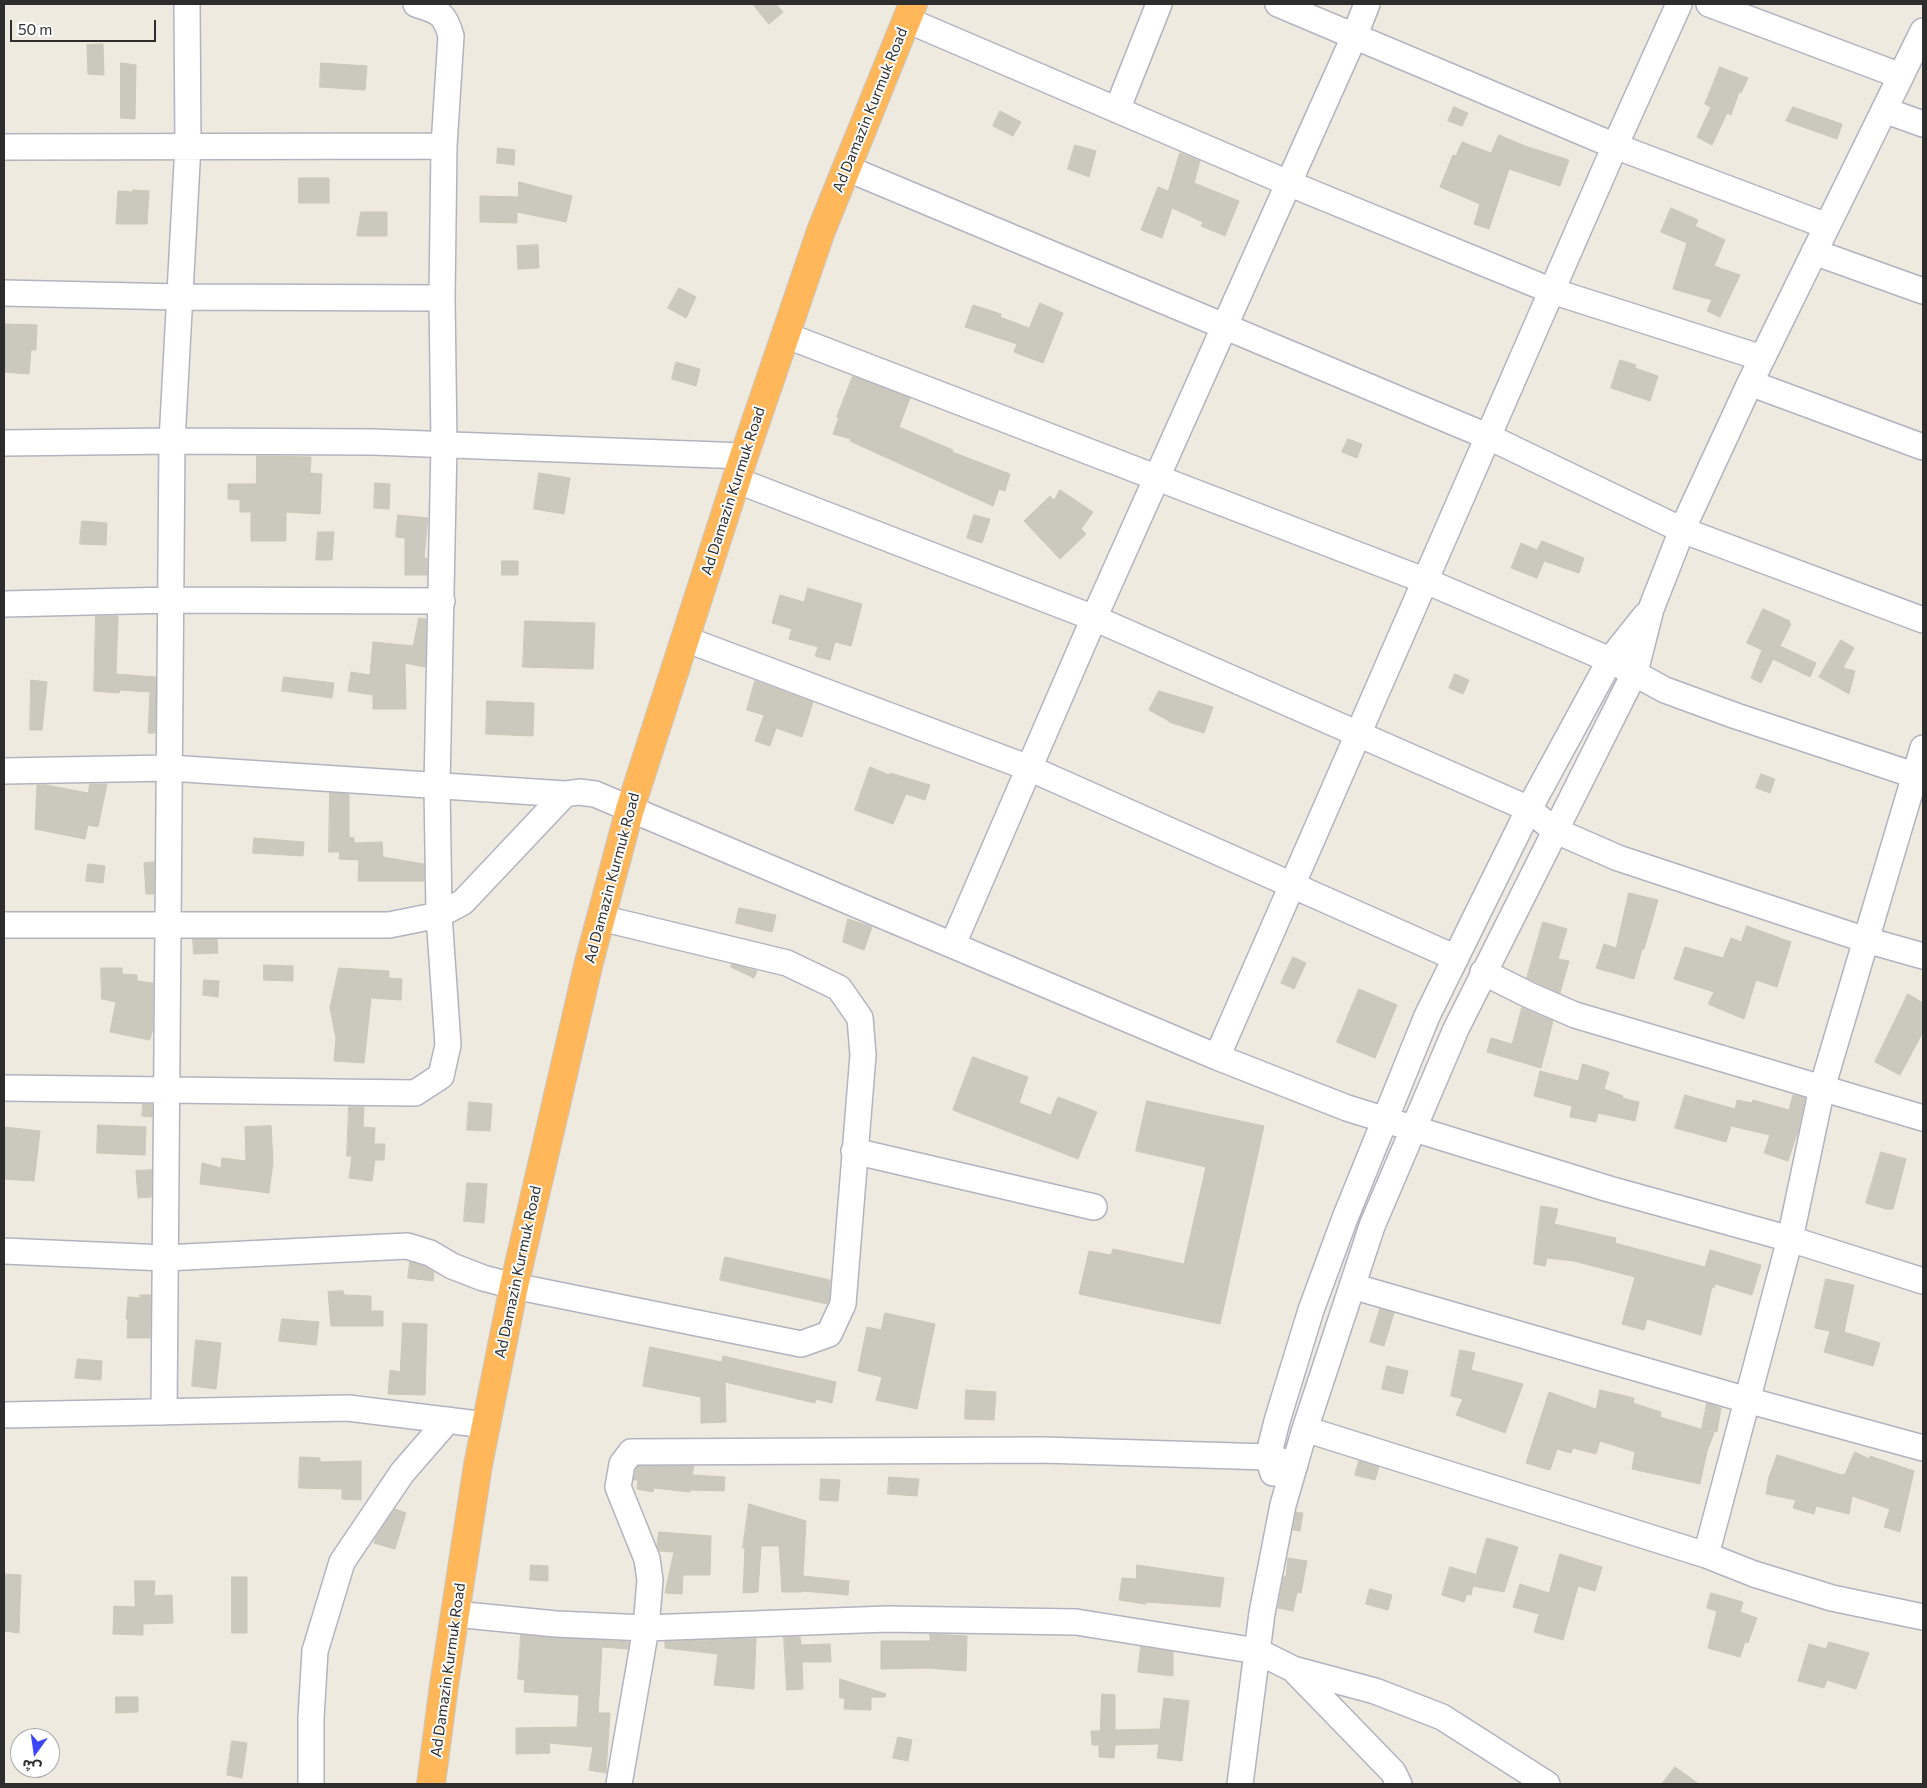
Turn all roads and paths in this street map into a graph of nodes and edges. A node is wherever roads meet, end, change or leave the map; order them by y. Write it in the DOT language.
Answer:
graph roads {
  1 [pos="187,4"];
  2 [pos="416,4"];
  3 [pos="1159,4"];
  4 [pos="1278,4"];
  5 [pos="1367,4"];
  6 [pos="1679,4"];
  7 [pos="1709,4"];
  8 [pos="910,12"];
  9 [pos="1923,31"];
  10 [pos="1354,37"];
  11 [pos="1901,76"];
  12 [pos="1117,110"];
  13 [pos="1884,110"];
  14 [pos="1923,124"];
  15 [pos="188,145"];
  16 [pos="444,146"];
  17 [pos="1615,146"];
  18 [pos="4,147"];
  19 [pos="846,168"];
  20 [pos="1288,182"];
  21 [pos="1827,226"];
  22 [pos="1814,252"];
  23 [pos="1552,291"];
  24 [pos="1923,291"];
  25 [pos="4,293"];
  26 [pos="180,297"];
  27 [pos="442,298"];
  28 [pos="1224,327"];
  29 [pos="785,335"];
  30 [pos="1762,358"];
  31 [pos="1750,383"];
  32 [pos="1489,437"];
  33 [pos="172,441"];
  34 [pos="4,443"];
  35 [pos="444,445"];
  36 [pos="1923,447"];
  37 [pos="740,468"];
  38 [pos="1156,477"];
  39 [pos="1682,530"];
  40 [pos="1426,581"];
  41 [pos="171,600"];
  42 [pos="442,601"];
  43 [pos="4,604"];
  44 [pos="1651,609"];
  45 [pos="1094,618"];
  46 [pos="1923,620"];
  47 [pos="685,639"];
  48 [pos="1610,660"];
  49 [pos="1635,672"];
  50 [pos="1359,734"];
  51 [pos="1923,748"];
  52 [pos="170,768"];
  53 [pos="1029,768"];
  54 [pos="4,771"];
  55 [pos="1919,777"];
  56 [pos="437,786"];
  57 [pos="565,794"];
  58 [pos="630,809"];
  59 [pos="1530,809"];
  60 [pos="1554,830"];
  61 [pos="1293,884"];
  62 [pos="439,915"];
  63 [pos="601,918"];
  64 [pos="4,925"];
  65 [pos="168,926"];
  66 [pos="1866,940"];
  67 [pos="953,944"];
  68 [pos="1923,956"];
  69 [pos="1456,958"];
  70 [pos="1483,972"];
  71 [pos="1217,1057"];
  72 [pos="4,1088"];
  73 [pos="1822,1088"];
  74 [pos="167,1089"];
  75 [pos="1923,1118"];
  76 [pos="1385,1119"];
  77 [pos="1412,1129"];
  78 [pos="854,1152"];
  79 [pos="1094,1207"];
  80 [pos="1790,1239"];
  81 [pos="4,1251"];
  82 [pos="165,1258"];
  83 [pos="1923,1281"];
  84 [pos="514,1286"];
  85 [pos="1352,1286"];
  86 [pos="1747,1400"];
  87 [pos="164,1412"];
  88 [pos="4,1415"];
  89 [pos="448,1420"];
  90 [pos="486,1425"];
  91 [pos="1305,1429"];
  92 [pos="1923,1448"];
  93 [pos="1268,1457"];
  94 [pos="1295,1465"];
  95 [pos="1283,1505"];
  96 [pos="1706,1556"];
  97 [pos="455,1614"];
  98 [pos="1923,1617"];
  99 [pos="646,1628"];
  100 [pos="1257,1651"];
  101 [pos="1293,1669"];
  102 [pos="311,1784"];
  103 [pos="431,1784"];
  104 [pos="619,1784"];
  105 [pos="1240,1784"];
  106 [pos="1399,1784"];
  107 [pos="1547,1784"];
  1 -- 15 [label="street"];
  2 -- 16 [label="street"];
  3 -- 12 [label="street"];
  4 -- 10 [label="street"];
  5 -- 10 [label="street"];
  6 -- 17 [label="street"];
  7 -- 11 [label="street"];
  8 -- 12 [label="street"];
  8 -- 19 [label="highway, Ad Damazin Kurmuk Road"];
  9 -- 11 [label="street"];
  10 -- 17 [label="street"];
  10 -- 20 [label="street"];
  11 -- 13 [label="street"];
  12 -- 20 [label="street"];
  13 -- 14 [label="street"];
  13 -- 21 [label="street"];
  15 -- 16 [label="street"];
  15 -- 18 [label="street"];
  15 -- 26 [label="street"];
  16 -- 27 [label="street"];
  17 -- 21 [label="street"];
  17 -- 23 [label="street"];
  19 -- 28 [label="street"];
  19 -- 29 [label="highway, Ad Damazin Kurmuk Road"];
  20 -- 23 [label="street"];
  20 -- 28 [label="street"];
  21 -- 22 [label="street"];
  22 -- 24 [label="street"];
  22 -- 30 [label="street"];
  23 -- 30 [label="street"];
  23 -- 32 [label="street"];
  25 -- 26 [label="street"];
  26 -- 27 [label="street"];
  26 -- 33 [label="street"];
  27 -- 35 [label="street"];
  28 -- 32 [label="street"];
  28 -- 38 [label="street"];
  29 -- 37 [label="highway, Ad Damazin Kurmuk Road"];
  29 -- 38 [label="street"];
  30 -- 31 [label="street"];
  31 -- 36 [label="street"];
  31 -- 39 [label="street"];
  32 -- 39 [label="street"];
  32 -- 40 [label="street"];
  33 -- 34 [label="street"];
  33 -- 35 [label="street"];
  33 -- 41 [label="street"];
  35 -- 37 [label="street"];
  35 -- 42 [label="street"];
  37 -- 45 [label="street"];
  37 -- 47 [label="highway, Ad Damazin Kurmuk Road"];
  38 -- 40 [label="street"];
  38 -- 45 [label="street"];
  39 -- 44 [label="street"];
  39 -- 46 [label="street"];
  40 -- 48 [label="street"];
  40 -- 50 [label="street"];
  41 -- 42 [label="street"];
  41 -- 43 [label="street"];
  41 -- 52 [label="street"];
  42 -- 56 [label="street"];
  44 -- 48 [label="street"];
  44 -- 49 [label="street"];
  45 -- 50 [label="street"];
  45 -- 53 [label="street"];
  47 -- 53 [label="street"];
  47 -- 58 [label="highway, Ad Damazin Kurmuk Road"];
  48 -- 49 [label="street"];
  48 -- 59 [label="street"];
  49 -- 55 [label="street"];
  49 -- 60 [label="street"];
  50 -- 59 [label="street"];
  50 -- 61 [label="street"];
  51 -- 55 [label="street"];
  52 -- 54 [label="street"];
  52 -- 56 [label="street"];
  52 -- 65 [label="street"];
  53 -- 61 [label="street"];
  53 -- 67 [label="street"];
  55 -- 66 [label="street"];
  56 -- 57 [label="street"];
  56 -- 62 [label="street"];
  57 -- 58 [label="street"];
  57 -- 62 [label="street"];
  58 -- 63 [label="highway, Ad Damazin Kurmuk Road"];
  58 -- 67 [label="street"];
  59 -- 60 [label="street"];
  59 -- 69 [label="street"];
  60 -- 66 [label="street"];
  60 -- 70 [label="street"];
  61 -- 69 [label="street"];
  61 -- 71 [label="street"];
  62 -- 65 [label="street"];
  62 -- 74 [label="street"];
  63 -- 78 [label="street"];
  63 -- 84 [label="highway, Ad Damazin Kurmuk Road"];
  64 -- 65 [label="street"];
  65 -- 74 [label="street"];
  66 -- 68 [label="street"];
  66 -- 73 [label="street"];
  67 -- 71 [label="street"];
  69 -- 76 [label="street"];
  70 -- 73 [label="street"];
  70 -- 77 [label="street"];
  71 -- 76 [label="street"];
  72 -- 74 [label="street"];
  73 -- 75 [label="street"];
  73 -- 80 [label="street"];
  74 -- 82 [label="street"];
  76 -- 77 [label="street"];
  76 -- 93 [label="street"];
  77 -- 80 [label="street"];
  77 -- 85 [label="street"];
  78 -- 79 [label="street"];
  78 -- 84 [label="street"];
  80 -- 83 [label="street"];
  80 -- 86 [label="street"];
  81 -- 82 [label="street"];
  82 -- 84 [label="street"];
  82 -- 87 [label="street"];
  84 -- 90 [label="highway, Ad Damazin Kurmuk Road"];
  85 -- 86 [label="street"];
  85 -- 91 [label="street"];
  86 -- 92 [label="street"];
  86 -- 96 [label="street"];
  87 -- 88 [label="street"];
  87 -- 89 [label="street"];
  89 -- 90 [label="street"];
  89 -- 102 [label="street"];
  90 -- 97 [label="highway, Ad Damazin Kurmuk Road"];
  91 -- 94 [label="street"];
  91 -- 96 [label="street"];
  93 -- 94 [label="street"];
  93 -- 95 [label="street"];
  93 -- 99 [label="street"];
  94 -- 95 [label="street"];
  95 -- 100 [label="street"];
  96 -- 98 [label="street"];
  97 -- 99 [label="street"];
  97 -- 103 [label="highway, Ad Damazin Kurmuk Road"];
  99 -- 100 [label="street"];
  99 -- 104 [label="street"];
  100 -- 101 [label="street"];
  100 -- 105 [label="street"];
  101 -- 106 [label="street"];
  101 -- 107 [label="street"];
}
